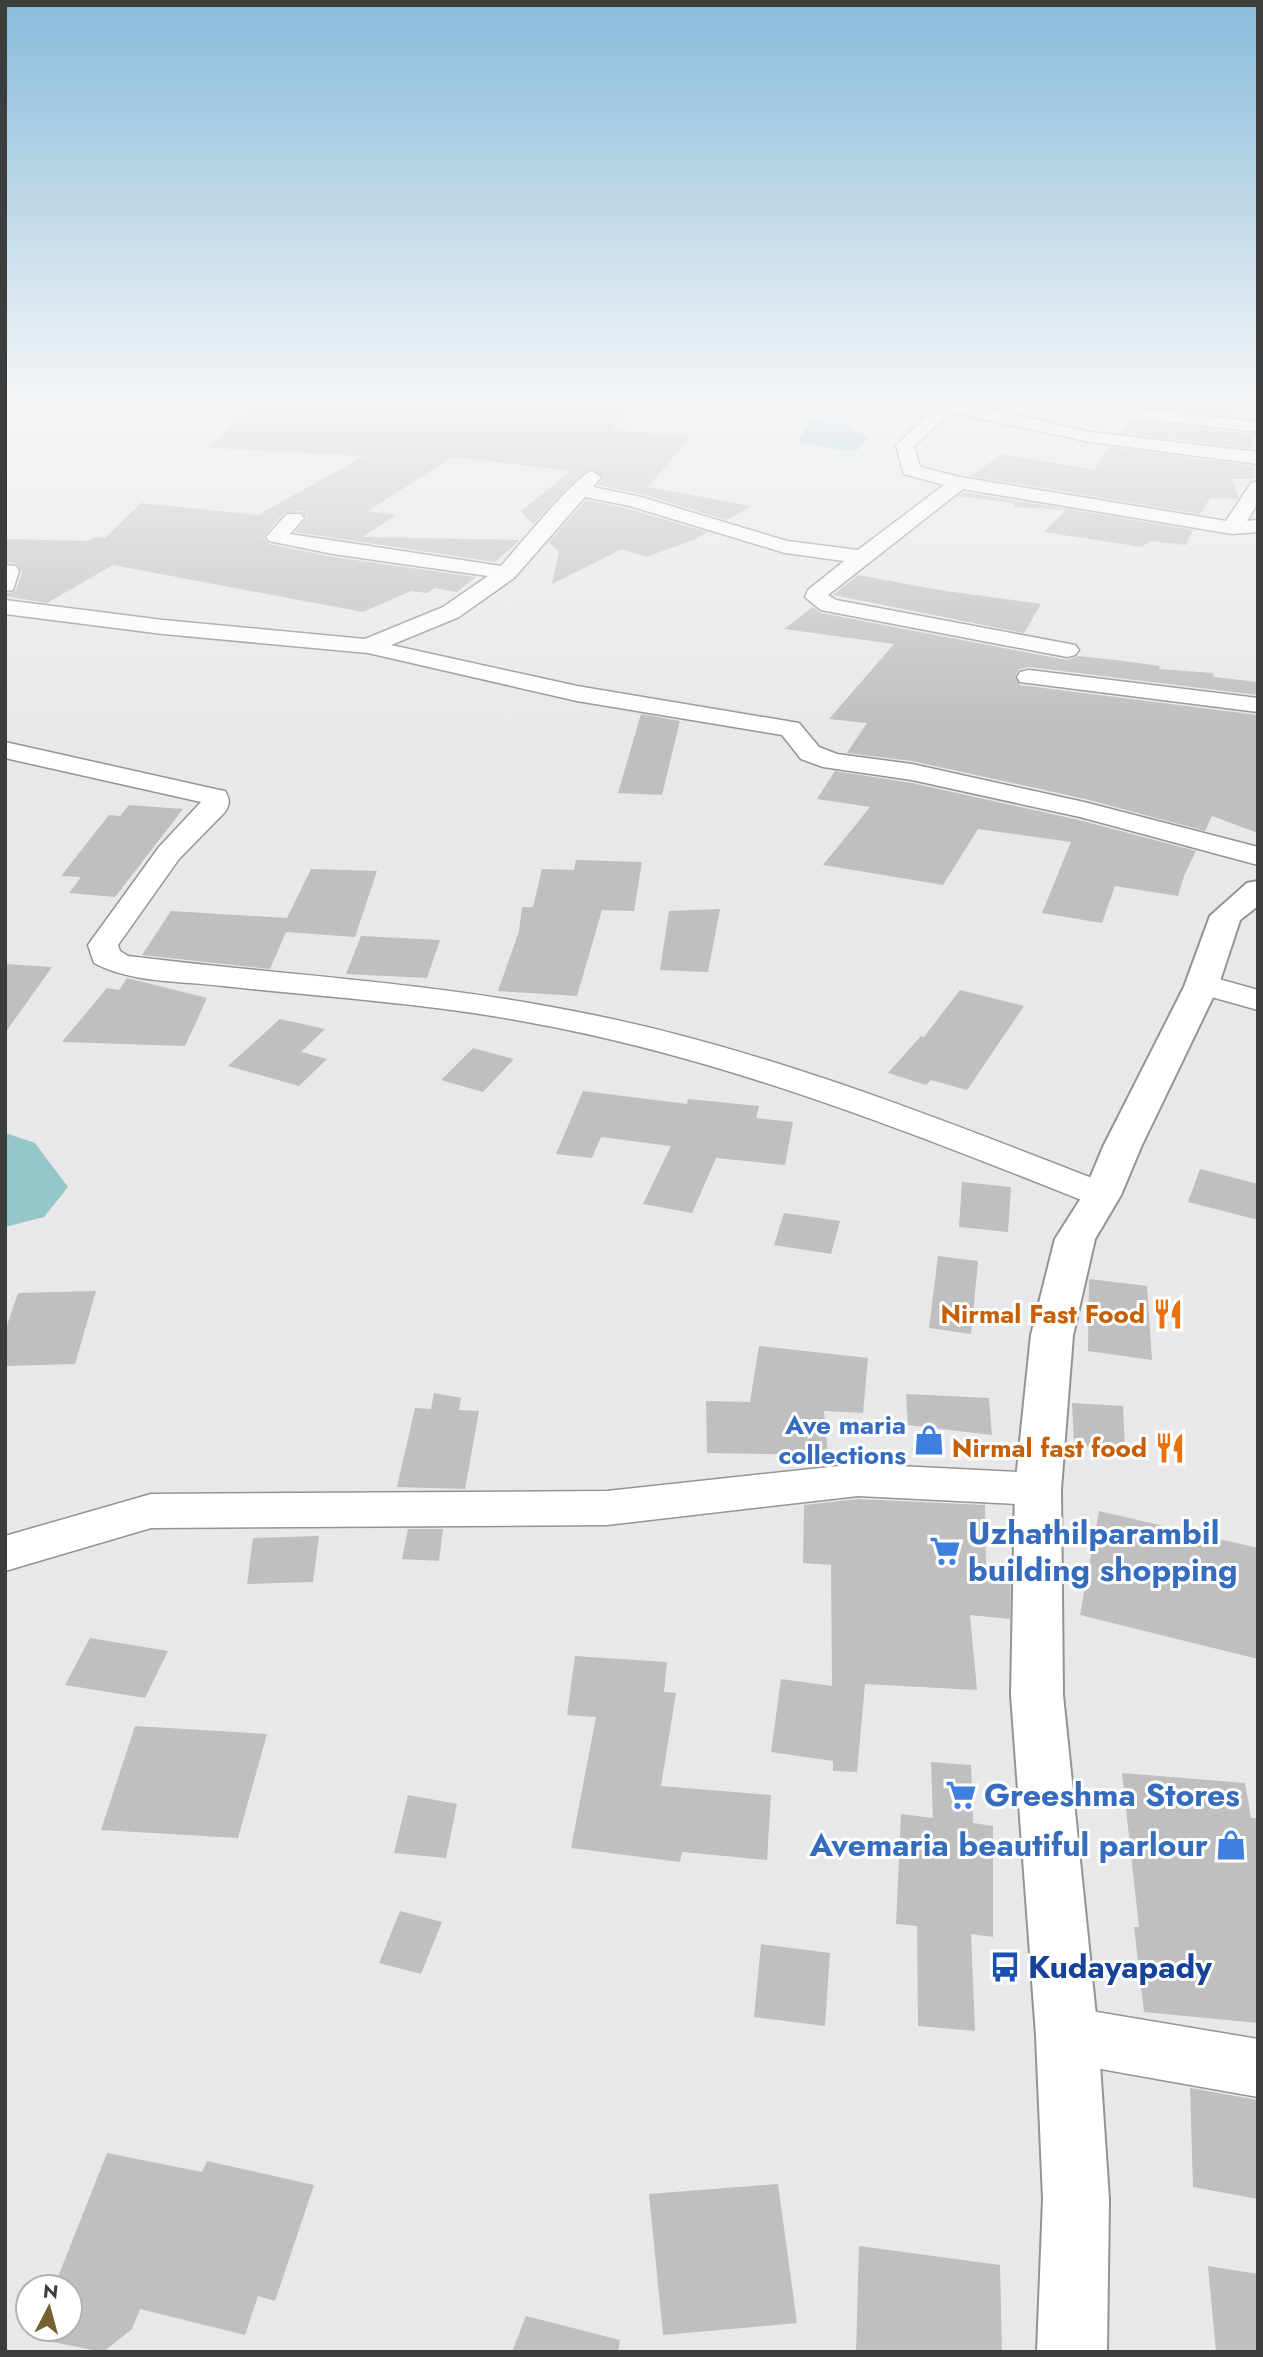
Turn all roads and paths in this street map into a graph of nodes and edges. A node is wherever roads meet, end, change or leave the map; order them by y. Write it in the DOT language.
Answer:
graph roads {
  1 [pos="565,506"];
  2 [pos="647,506"];
  3 [pos="929,506"];
  4 [pos="1098,506"];
  5 [pos="1246,506"];
  6 [pos="294,518"];
  7 [pos="1258,526"];
  8 [pos="1232,528"];
  9 [pos="863,557"];
  10 [pos="5,571"];
  11 [pos="506,573"];
  12 [pos="5,584"];
  13 [pos="5,607"];
  14 [pos="368,646"];
  15 [pos="1067,650"];
  16 [pos="1028,677"];
  17 [pos="1258,705"];
  18 [pos="5,750"];
  19 [pos="1258,856"];
  20 [pos="1258,890"];
  21 [pos="1201,984"];
  22 [pos="1258,1000"];
  23 [pos="1102,1195"];
  24 [pos="1038,1489"];
  25 [pos="5,1554"];
  26 [pos="1067,2035"];
  27 [pos="1258,2068"];
  28 [pos="1072,2352"];
  1 -- 11 [label="street"];
  2 -- 9 [label="street"];
  3 -- 9 [label="street"];
  4 -- 8 [label="street"];
  5 -- 8 [label="street"];
  6 -- 11 [label="street"];
  7 -- 8 [label="street"];
  9 -- 15 [label="street"];
  10 -- 12 [label="street"];
  11 -- 14 [label="street"];
  13 -- 14 [label="street"];
  14 -- 19 [label="street"];
  16 -- 17 [label="street"];
  18 -- 23 [label="street"];
  20 -- 21 [label="main road"];
  21 -- 22 [label="street"];
  21 -- 23 [label="main road"];
  23 -- 24 [label="main road"];
  24 -- 25 [label="street"];
  24 -- 26 [label="main road"];
  26 -- 27 [label="street"];
  26 -- 28 [label="main road"];
}
